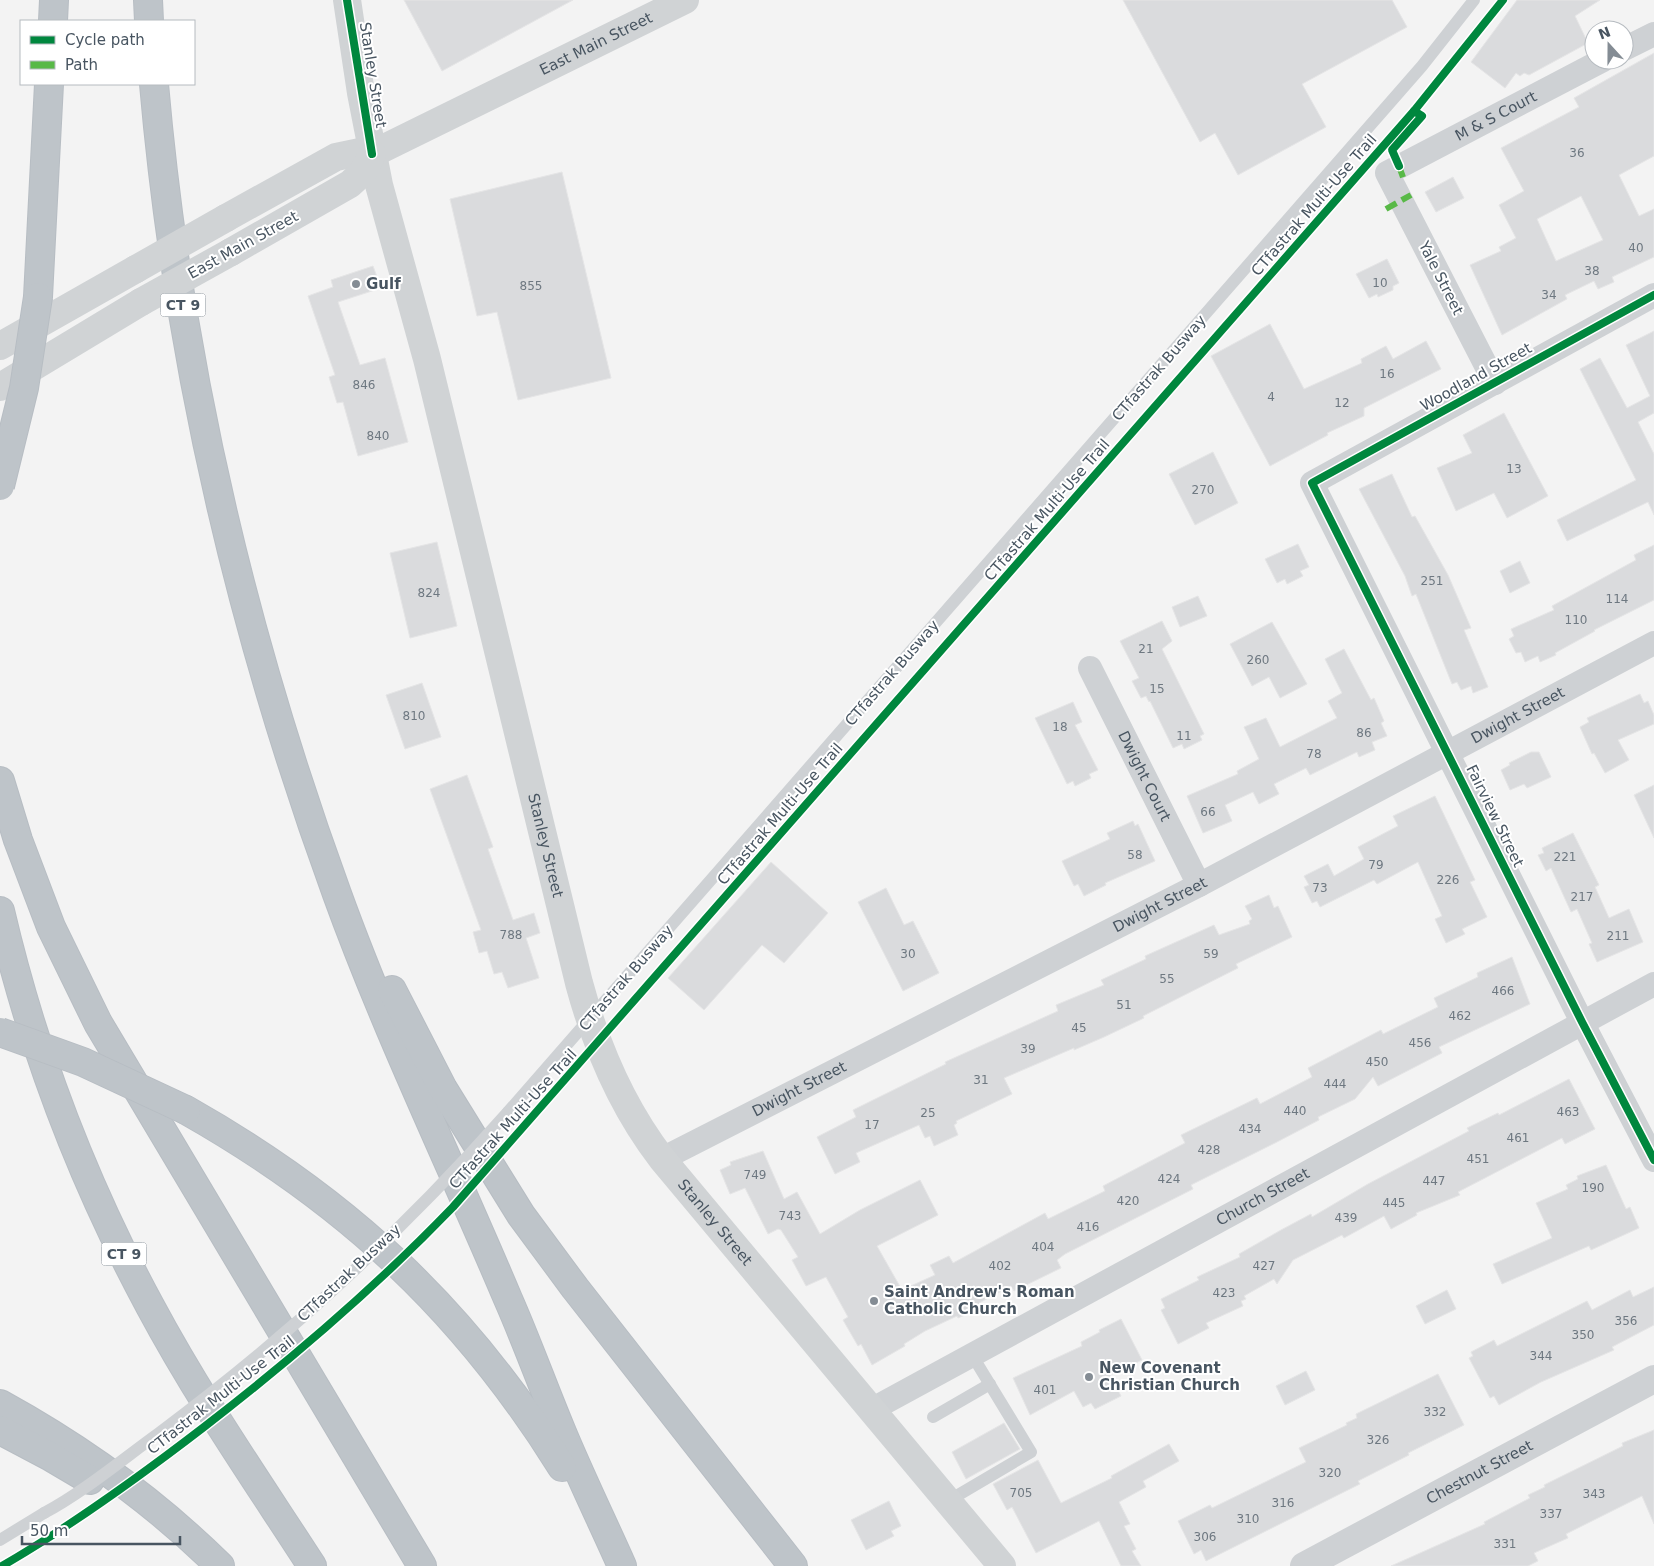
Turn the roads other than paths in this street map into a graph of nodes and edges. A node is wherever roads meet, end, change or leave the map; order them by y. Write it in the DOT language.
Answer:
graph roads {
  1 [pos="54,0"];
  2 [pos="148,0"];
  3 [pos="347,0"];
  4 [pos="685,0"];
  5 [pos="1474,0"];
  6 [pos="52,20"];
  7 [pos="149,20"];
  8 [pos="1654,34"];
  9 [pos="1634,44"];
  10 [pos="1584,70"];
  11 [pos="49,85"];
  12 [pos="154,85"];
  13 [pos="372,154"];
  14 [pos="1387,173"];
  15 [pos="1654,295"];
  16 [pos="0,346"];
  17 [pos="1495,383"];
  18 [pos="0,387"];
  19 [pos="1312,484"];
  20 [pos="0,486"];
  21 [pos="1654,642"];
  22 [pos="1090,668"];
  23 [pos="1448,752"];
  24 [pos="0,781"];
  25 [pos="304,798"];
  26 [pos="1198,885"];
  27 [pos="0,911"];
  28 [pos="1654,984"];
  29 [pos="589,1019"];
  30 [pos="1582,1022"];
  31 [pos="0,1032"];
  32 [pos="662,1159"];
  33 [pos="1654,1160"];
  34 [pos="972,1355"];
  35 [pos="1654,1379"];
  36 [pos="990,1384"];
  37 [pos="0,1404"];
  38 [pos="871,1410"];
  39 [pos="932,1417"];
  40 [pos="0,1430"];
  41 [pos="948,1502"];
  42 [pos="0,1540"];
  43 [pos="618,1556"];
  44 [pos="207,1566"];
  45 [pos="220,1566"];
  46 [pos="312,1566"];
  47 [pos="422,1566"];
  48 [pos="793,1566"];
  49 [pos="1002,1566"];
  50 [pos="1304,1566"];
  1 -- 6 [label="highway"];
  2 -- 7 [label="highway"];
  3 -- 13 [label="main road, Stanley Street"];
  4 -- 13 [label="main road, East Main Street"];
  5 -- 29 [label="lane, CTfastrak Busway"];
  8 -- 9 [label="street"];
  10 -- 14 [label="street, M & S Court"];
  11 -- 20 [label="highway, bridge"];
  12 -- 25 [label="highway, CT 9"];
  13 -- 16 [label="main road, East Main Street, bridge"];
  13 -- 18 [label="main road, East Main Street, bridge"];
  13 -- 29 [label="main road, Stanley Street"];
  14 -- 17 [label="street, Yale Street"];
  15 -- 17 [label="street, Woodland Street"];
  17 -- 19 [label="street, Woodland Street"];
  19 -- 23 [label="street, Fairview Street"];
  21 -- 23 [label="street, Dwight Street"];
  22 -- 26 [label="street, Dwight Court"];
  23 -- 26 [label="street, Dwight Street"];
  23 -- 30 [label="street, Fairview Street"];
  24 -- 47 [label="highway"];
  25 -- 43 [label="highway, CT 9"];
  25 -- 48 [label="highway"];
  26 -- 32 [label="street, Dwight Street"];
  27 -- 46 [label="highway, CT 9"];
  28 -- 30 [label="street, Church Street"];
  29 -- 32 [label="main road, Stanley Street"];
  29 -- 42 [label="lane, CTfastrak Busway, bridge"];
  30 -- 33 [label="street, Fairview Street"];
  30 -- 34 [label="street, Church Street"];
  31 -- 43 [label="highway, bridge"];
  32 -- 38 [label="main road, Stanley Street"];
  34 -- 36 [label="lane"];
  34 -- 38 [label="street, Church Street"];
  35 -- 50 [label="street, Chestnut Street"];
  36 -- 39 [label="lane"];
  36 -- 41 [label="lane"];
  37 -- 45 [label="highway"];
  38 -- 41 [label="main road, Stanley Street"];
  40 -- 44 [label="highway"];
  41 -- 49 [label="main road, Stanley Street"];
}
